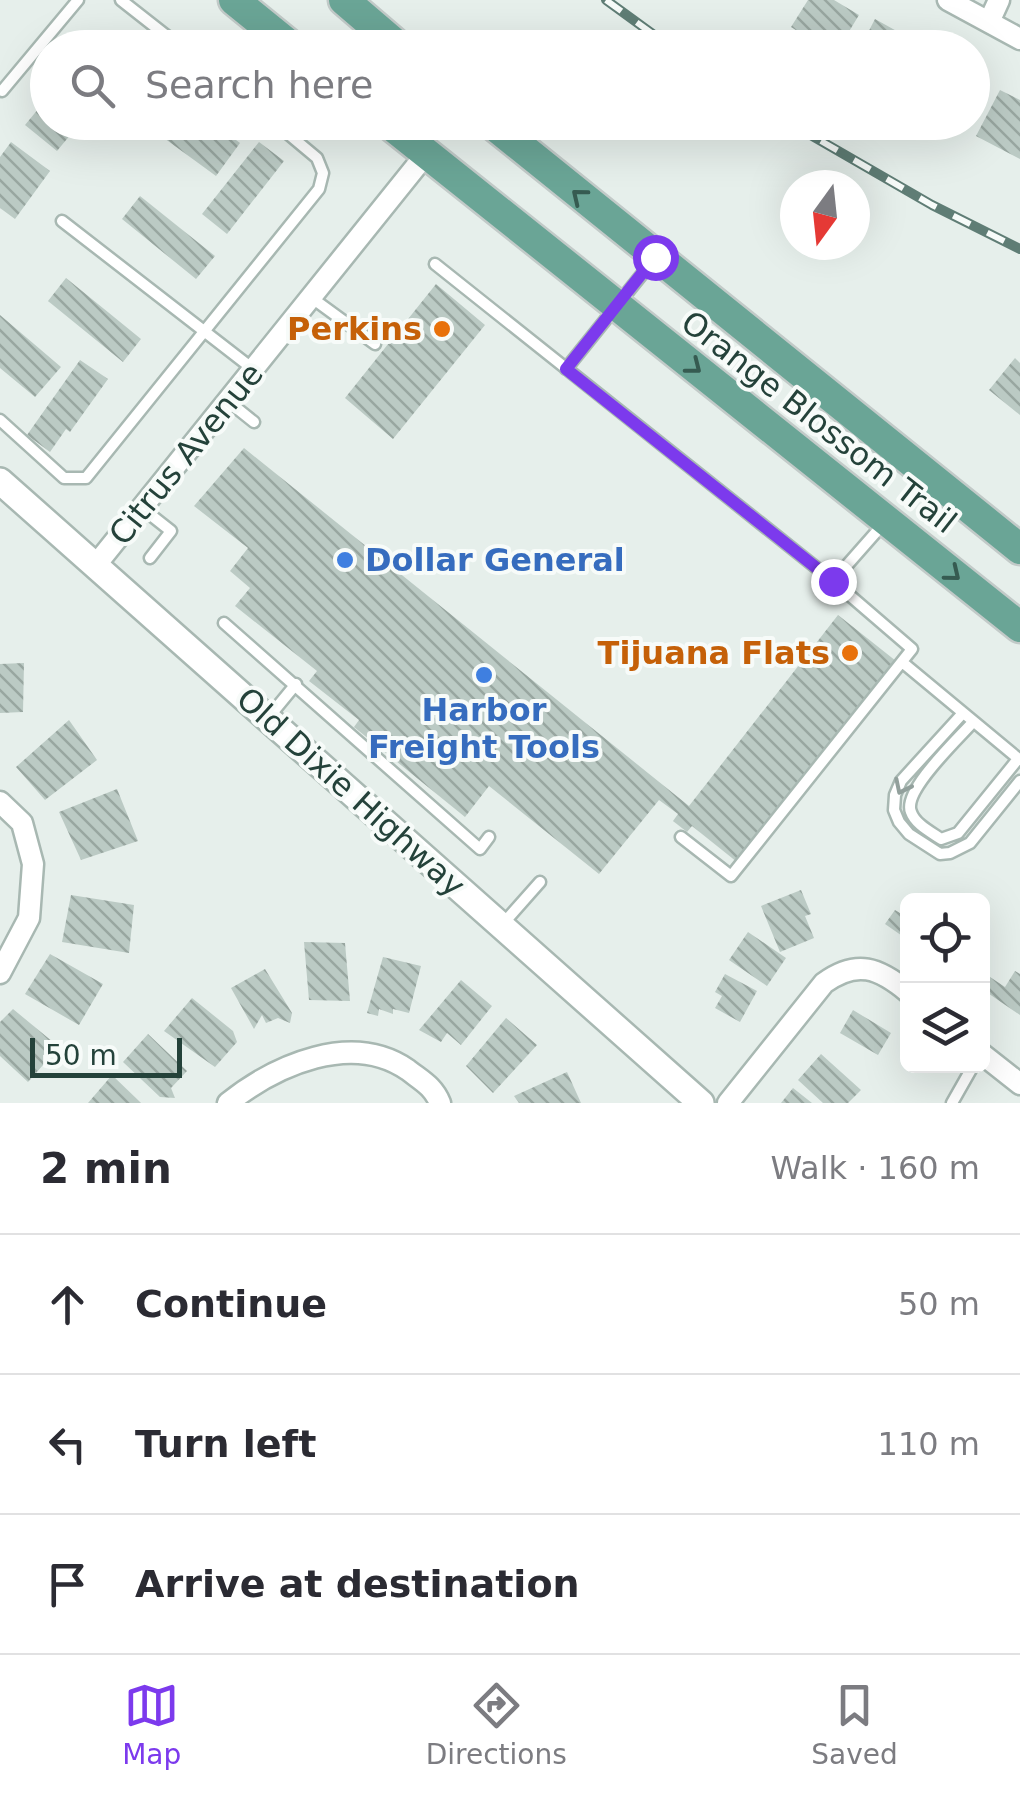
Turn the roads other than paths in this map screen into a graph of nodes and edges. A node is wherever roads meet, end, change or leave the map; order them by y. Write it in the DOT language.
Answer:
graph roads {
  1 [pos="78,0"];
  2 [pos="121,0"];
  3 [pos="234,0"];
  4 [pos="344,0"];
  5 [pos="948,0"];
  6 [pos="999,0"];
  7 [pos="989,22"];
  8 [pos="53,30"];
  9 [pos="159,30"];
  10 [pos="272,30"];
  11 [pos="379,30"];
  12 [pos="1020,39"];
  13 [pos="30,57"];
  14 [pos="2,90"];
  15 [pos="296,140"];
  16 [pos="409,140"];
  17 [pos="512,140"];
  18 [pos="426,154"];
  19 [pos="62,221"];
  20 [pos="655,257"];
  21 [pos="435,264"];
  22 [pos="312,298"];
  23 [pos="617,307"];
  24 [pos="204,328"];
  25 [pos="374,344"];
  26 [pos="566,369"];
  27 [pos="254,370"];
  28 [pos="228,402"];
  29 [pos="0,420"];
  30 [pos="254,422"];
  31 [pos="0,482"];
  32 [pos="142,508"];
  33 [pos="887,521"];
  34 [pos="1020,550"];
  35 [pos="150,558"];
  36 [pos="95,566"];
  37 [pos="833,581"];
  38 [pos="224,623"];
  39 [pos="1020,627"];
  40 [pos="902,662"];
  41 [pos="296,684"];
  42 [pos="963,713"];
  43 [pos="268,718"];
  44 [pos="974,722"];
  45 [pos="1019,759"];
  46 [pos="1020,781"];
  47 [pos="0,802"];
  48 [pos="680,836"];
  49 [pos="489,837"];
  50 [pos="540,882"];
  51 [pos="501,926"];
  52 [pos="0,973"];
  53 [pos="900,985"];
  54 [pos="990,1060"];
  55 [pos="969,1073"];
  56 [pos="1020,1084"];
  57 [pos="228,1103"];
  58 [pos="440,1103"];
  59 [pos="700,1103"];
  60 [pos="728,1103"];
  61 [pos="952,1103"];
  1 -- 8 [label="lane"];
  2 -- 9 [label="lane"];
  3 -- 10 [label="main road"];
  4 -- 11 [label="main road"];
  5 -- 7 [label="street"];
  6 -- 7 [label="street"];
  7 -- 12 [label="street"];
  13 -- 14 [label="lane"];
  15 -- 24 [label="lane"];
  16 -- 18 [label="main road, Orange Blossom Trail"];
  20 -- 17 [label="main road, Orange Blossom Trail, one-way"];
  18 -- 22 [label="street, Citrus Avenue"];
  18 -- 23 [label="main road, Orange Blossom Trail"];
  19 -- 24 [label="lane"];
  20 -- 23 [label="lane"];
  20 -- 34 [label="main road, Orange Blossom Trail"];
  21 -- 26 [label="lane"];
  22 -- 25 [label="lane"];
  22 -- 27 [label="street, Citrus Avenue"];
  23 -- 26 [label="lane"];
  23 -- 33 [label="main road, Orange Blossom Trail, one-way"];
  24 -- 27 [label="lane"];
  24 -- 29 [label="lane"];
  26 -- 37 [label="lane"];
  27 -- 28 [label="street, Citrus Avenue"];
  28 -- 30 [label="lane"];
  28 -- 32 [label="street, Citrus Avenue"];
  31 -- 36 [label="street, Old Dixie Highway"];
  32 -- 35 [label="lane"];
  32 -- 36 [label="street, Citrus Avenue"];
  33 -- 37 [label="lane"];
  33 -- 39 [label="main road, Orange Blossom Trail, one-way"];
  36 -- 43 [label="street, Old Dixie Highway"];
  37 -- 40 [label="lane"];
  38 -- 41 [label="lane"];
  40 -- 42 [label="lane"];
  40 -- 48 [label="lane"];
  41 -- 43 [label="lane"];
  41 -- 49 [label="lane"];
  42 -- 44 [label="lane"];
  42 -- 46 [label="lane, one-way"];
  43 -- 51 [label="street, Old Dixie Highway"];
  44 -- 45 [label="lane"];
  44 -- 45 [label="lane"];
  47 -- 52 [label="street"];
  50 -- 51 [label="lane"];
  51 -- 59 [label="street, Old Dixie Highway"];
  53 -- 60 [label="street"];
  54 -- 56 [label="street"];
  55 -- 61 [label="lane"];
  57 -- 58 [label="street"];
}
